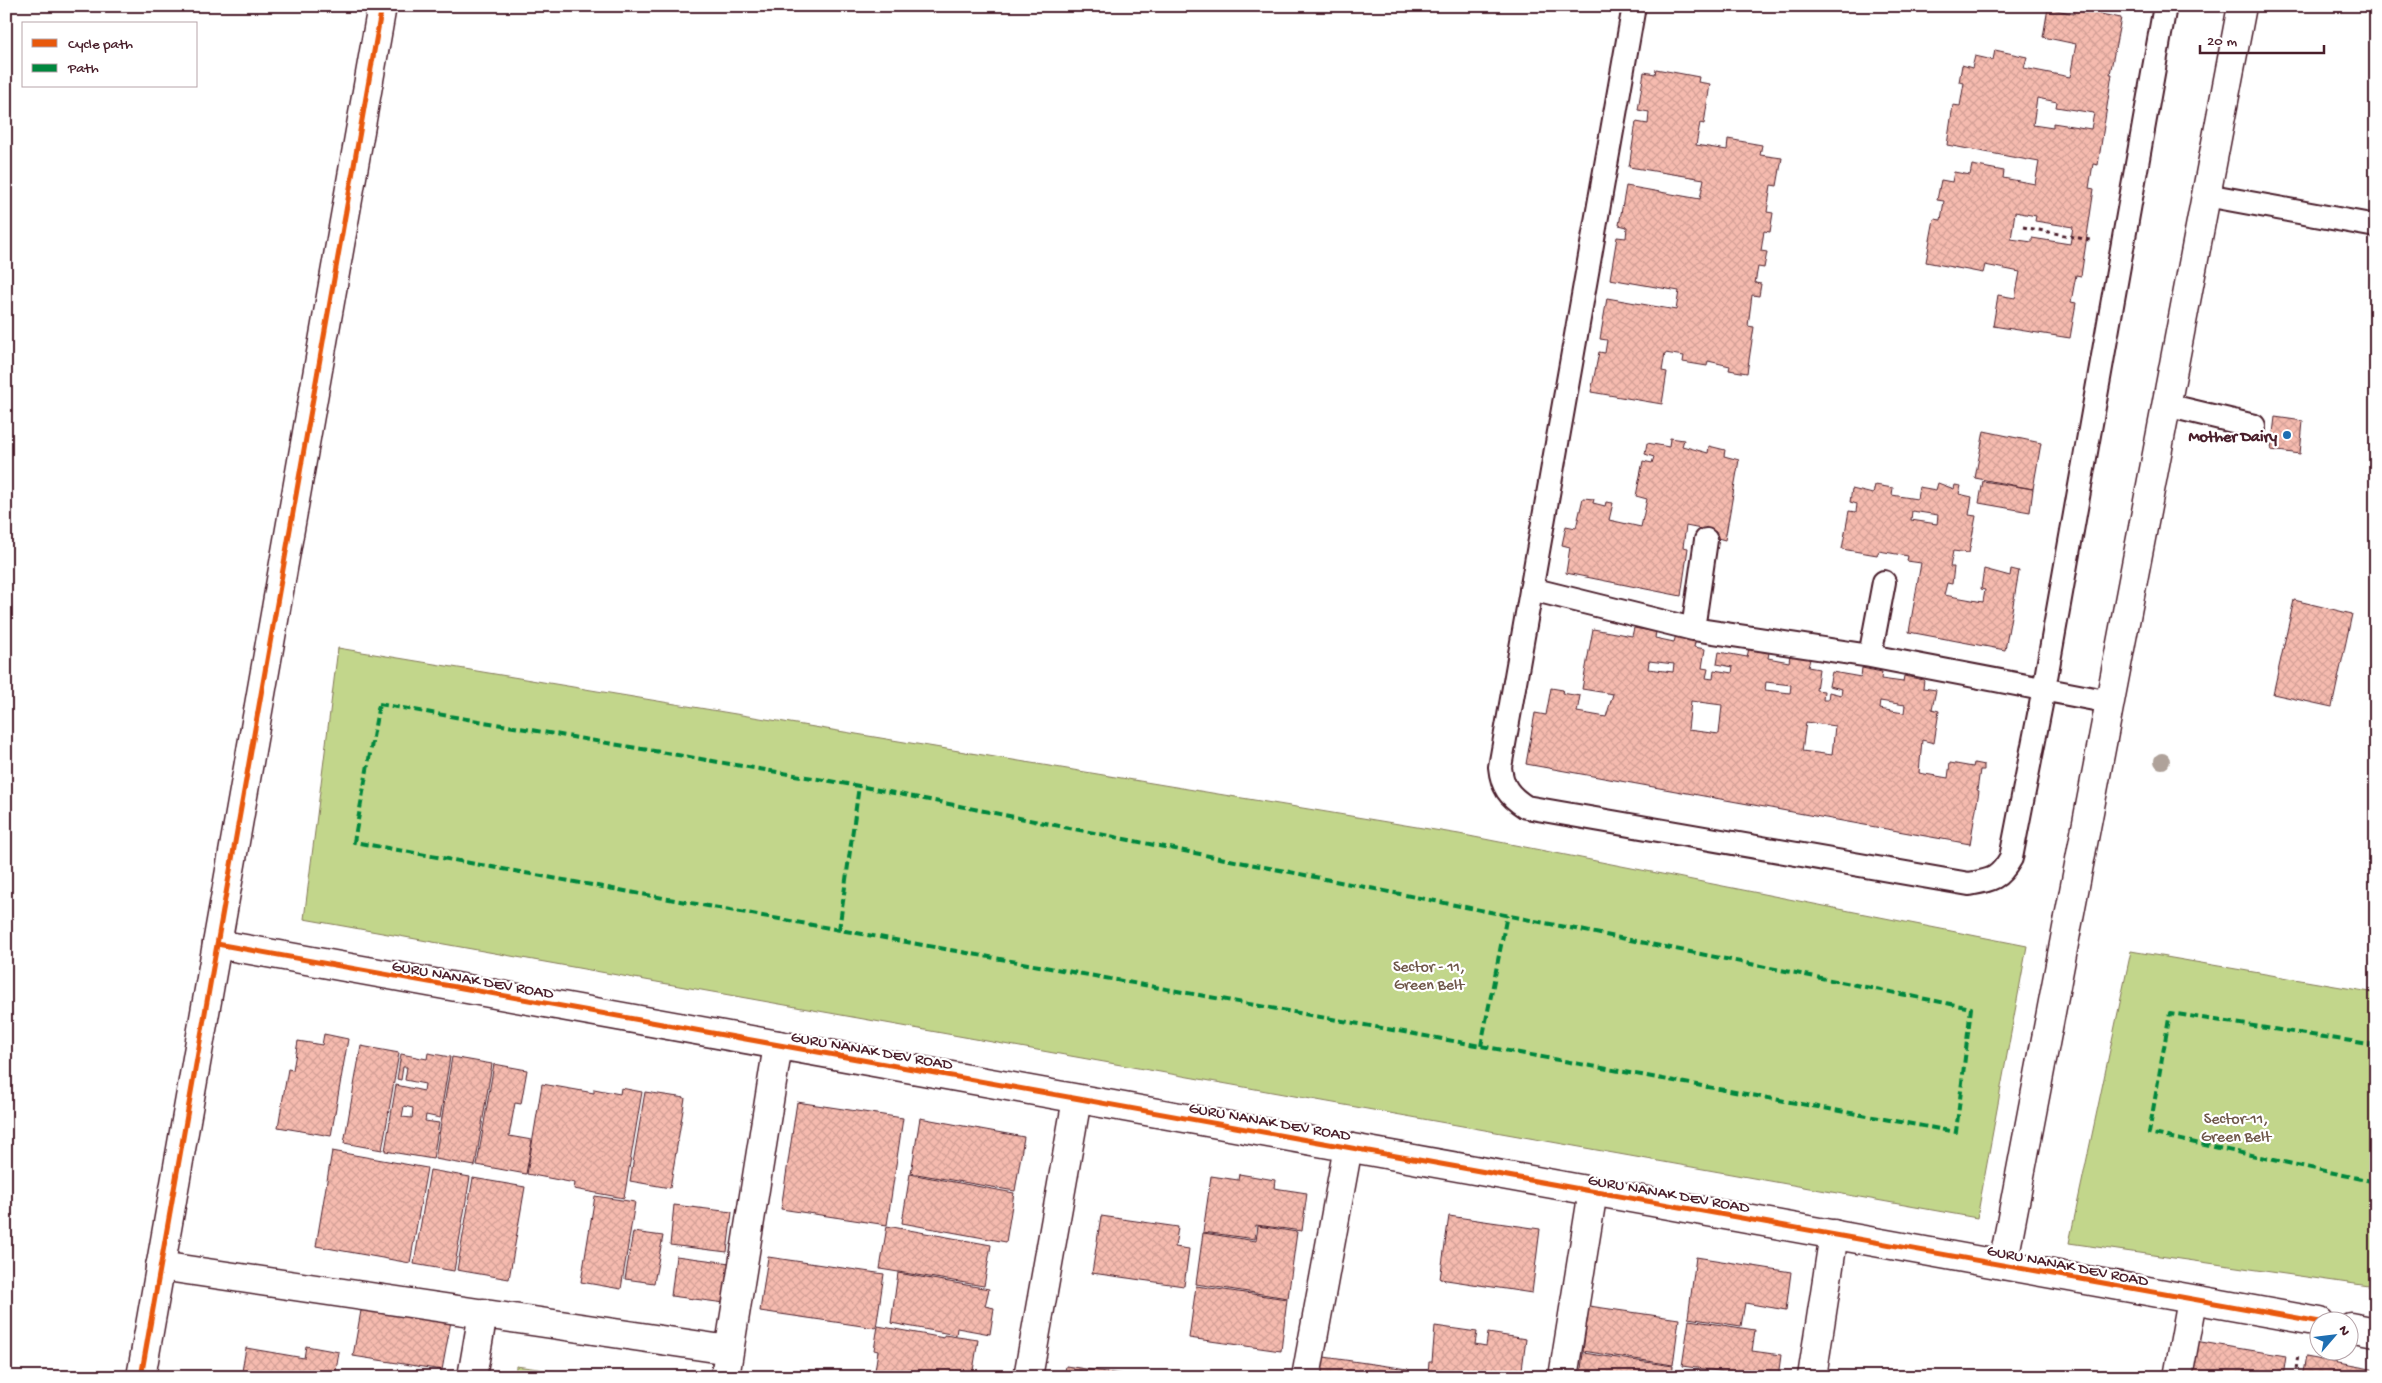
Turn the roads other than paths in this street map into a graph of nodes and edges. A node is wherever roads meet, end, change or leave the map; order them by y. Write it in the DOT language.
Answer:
graph roads {
  1 [pos="382,6"];
  2 [pos="1634,6"];
  3 [pos="2165,6"];
  4 [pos="2242,6"];
  5 [pos="2206,195"];
  6 [pos="2376,226"];
  7 [pos="2166,405"];
  8 [pos="2254,426"];
  9 [pos="1706,540"];
  10 [pos="1884,582"];
  11 [pos="1531,589"];
  12 [pos="1693,629"];
  13 [pos="1870,656"];
  14 [pos="2044,689"];
  15 [pos="2110,702"];
  16 [pos="217,944"];
  17 [pos="778,1045"];
  18 [pos="1077,1099"];
  19 [pos="1348,1147"];
  20 [pos="1593,1191"];
  21 [pos="1834,1234"];
  22 [pos="2003,1265"];
  23 [pos="160,1266"];
  24 [pos="2192,1300"];
  25 [pos="482,1313"];
  26 [pos="2310,1320"];
  27 [pos="2360,1329"];
  28 [pos="2376,1332"];
  29 [pos="730,1350"];
  30 [pos="141,1377"];
  31 [pos="472,1377"];
  32 [pos="725,1377"];
  33 [pos="1028,1377"];
  34 [pos="1306,1377"];
  35 [pos="1563,1377"];
  36 [pos="1812,1377"];
  37 [pos="2178,1377"];
  1 -- 16 [label="street"];
  2 -- 11 [label="lane"];
  3 -- 14 [label="lane"];
  4 -- 5 [label="street"];
  5 -- 6 [label="lane"];
  5 -- 7 [label="street"];
  7 -- 8 [label="lane"];
  7 -- 15 [label="street"];
  9 -- 12 [label="lane"];
  10 -- 13 [label="lane"];
  11 -- 12 [label="lane"];
  11 -- 14 [label="lane"];
  12 -- 13 [label="lane"];
  13 -- 14 [label="lane"];
  14 -- 15 [label="lane"];
  15 -- 22 [label="street"];
  16 -- 17 [label="street, GURU NANAK DEV ROAD"];
  16 -- 23 [label="street"];
  17 -- 18 [label="street, GURU NANAK DEV ROAD"];
  17 -- 29 [label="street"];
  18 -- 19 [label="street, GURU NANAK DEV ROAD"];
  18 -- 33 [label="street"];
  19 -- 20 [label="street, GURU NANAK DEV ROAD"];
  19 -- 34 [label="street"];
  20 -- 21 [label="street, GURU NANAK DEV ROAD"];
  20 -- 35 [label="street"];
  21 -- 22 [label="street, GURU NANAK DEV ROAD"];
  21 -- 36 [label="street"];
  22 -- 24 [label="street, GURU NANAK DEV ROAD"];
  23 -- 25 [label="street"];
  23 -- 30 [label="street"];
  24 -- 26 [label="street, GURU NANAK DEV ROAD"];
  24 -- 37 [label="street"];
  25 -- 29 [label="street"];
  25 -- 31 [label="street"];
  27 -- 28 [label="street"];
  29 -- 32 [label="street"];
}
